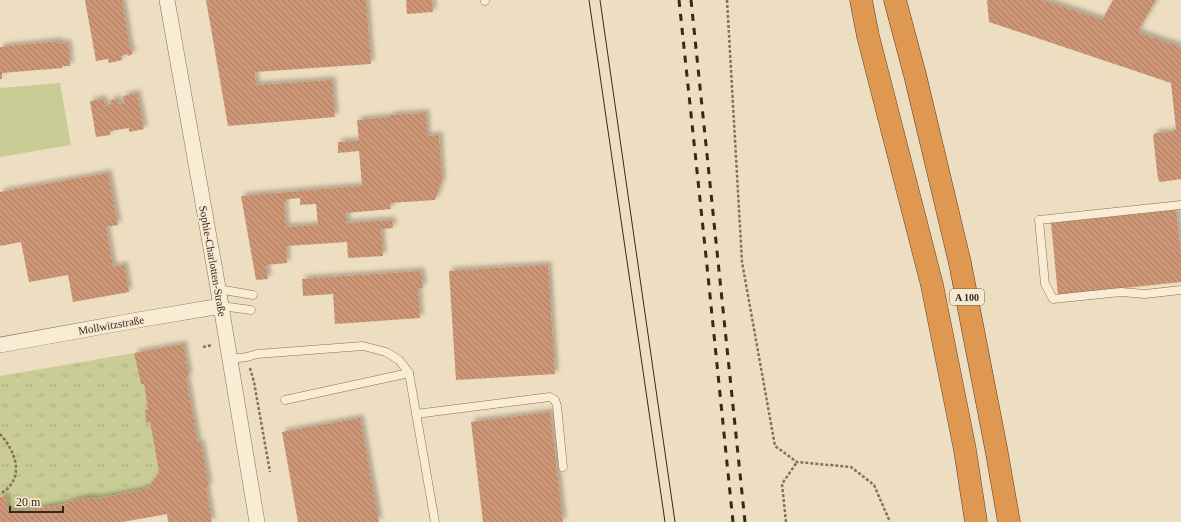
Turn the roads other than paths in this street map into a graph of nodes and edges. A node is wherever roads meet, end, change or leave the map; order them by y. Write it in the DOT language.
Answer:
graph roads {
  1 [pos="167,0"];
  2 [pos="849,0"];
  3 [pos="861,0"];
  4 [pos="894,0"];
  5 [pos="868,36"];
  6 [pos="1181,205"];
  7 [pos="218,289"];
  8 [pos="1181,290"];
  9 [pos="253,295"];
  10 [pos="221,306"];
  11 [pos="251,310"];
  12 [pos="0,345"];
  13 [pos="230,359"];
  14 [pos="409,373"];
  15 [pos="285,400"];
  16 [pos="416,414"];
  17 [pos="563,467"];
  18 [pos="257,522"];
  19 [pos="435,522"];
  20 [pos="976,522"];
  21 [pos="1009,522"];
  1 -- 7 [label="street, Sophie-Charlotten-Straße"];
  2 -- 5 [label="highway"];
  3 -- 5 [label="highway, A 100"];
  4 -- 21 [label="highway, A 100"];
  5 -- 20 [label="highway, A 100"];
  6 -- 8 [label="lane"];
  7 -- 9 [label="lane"];
  7 -- 10 [label="street, Sophie-Charlotten-Straße"];
  10 -- 11 [label="lane"];
  10 -- 12 [label="street, Mollwitzstraße"];
  10 -- 13 [label="street, Sophie-Charlotten-Straße"];
  13 -- 14 [label="lane"];
  13 -- 18 [label="street, Sophie-Charlotten-Straße"];
  14 -- 15 [label="lane"];
  14 -- 16 [label="lane"];
  16 -- 17 [label="lane"];
  16 -- 19 [label="lane"];
}
